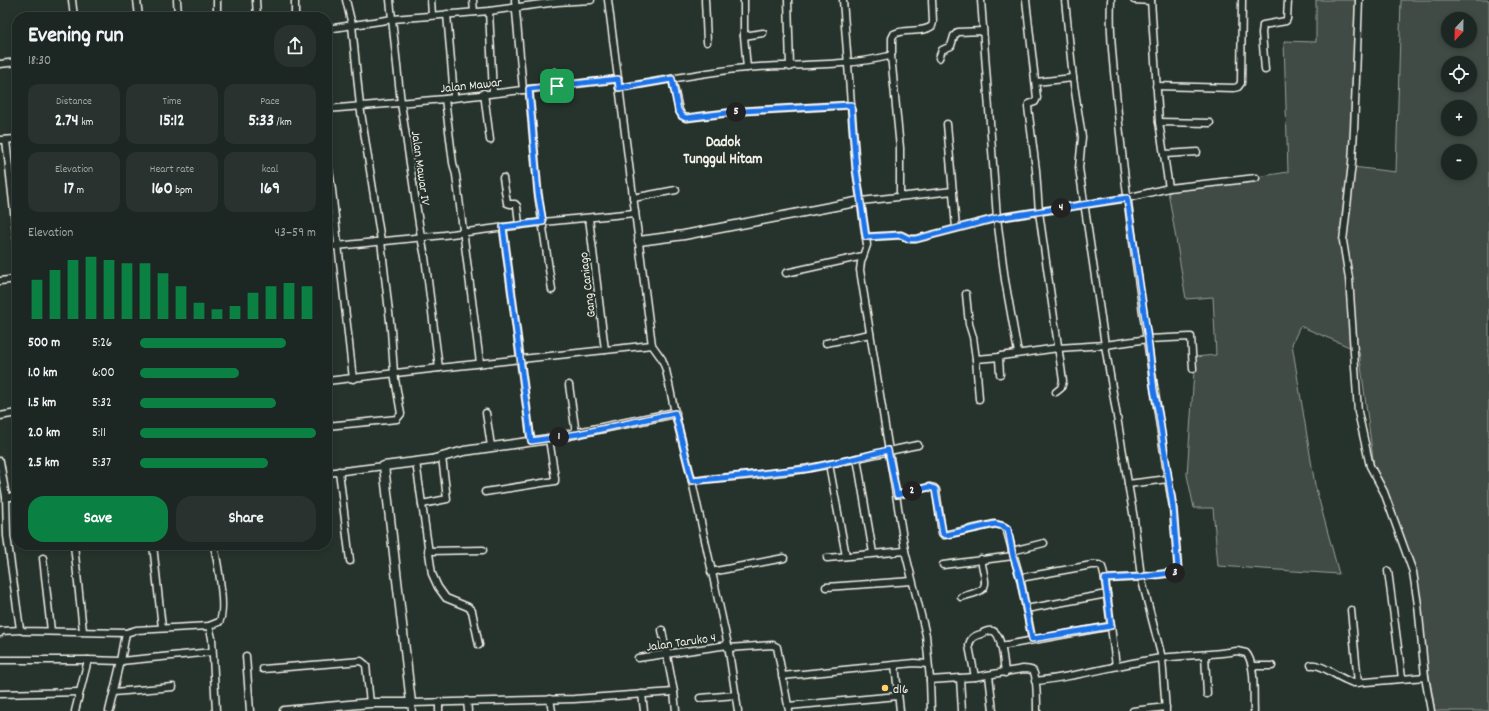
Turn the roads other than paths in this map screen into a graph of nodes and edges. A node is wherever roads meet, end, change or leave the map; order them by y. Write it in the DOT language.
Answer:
graph roads {
  1 [pos="72,0"];
  2 [pos="137,0"];
  3 [pos="177,0"];
  4 [pos="217,0"];
  5 [pos="256,0"];
  6 [pos="295,0"];
  7 [pos="346,0"];
  8 [pos="390,0"];
  9 [pos="431,0"];
  10 [pos="473,0"];
  11 [pos="516,0"];
  12 [pos="591,0"];
  13 [pos="608,0"];
  14 [pos="705,0"];
  15 [pos="744,0"];
  16 [pos="788,0"];
  17 [pos="842,0"];
  18 [pos="932,0"];
  19 [pos="981,0"];
  20 [pos="1026,0"];
  21 [pos="1065,0"];
  22 [pos="1111,0"];
  23 [pos="1134,0"];
  24 [pos="1242,0"];
  25 [pos="1288,0"];
  26 [pos="1359,0"];
  27 [pos="557,1"];
  28 [pos="1151,1"];
  29 [pos="516,8"];
  30 [pos="489,11"];
  31 [pos="73,12"];
  32 [pos="138,12"];
  33 [pos="178,12"];
  34 [pos="217,12"];
  35 [pos="257,12"];
  36 [pos="295,12"];
  37 [pos="474,12"];
  38 [pos="447,14"];
  39 [pos="432,15"];
  40 [pos="393,20"];
  41 [pos="352,25"];
  42 [pos="332,28"];
  43 [pos="983,31"];
  44 [pos="763,33"];
  45 [pos="744,36"];
  46 [pos="707,42"];
  47 [pos="891,55"];
  48 [pos="939,58"];
  49 [pos="848,62"];
  50 [pos="12,63"];
  51 [pos="0,64"];
  52 [pos="790,67"];
  53 [pos="747,68"];
  54 [pos="1265,70"];
  55 [pos="555,72"];
  56 [pos="1073,78"];
  57 [pos="618,79"];
  58 [pos="672,79"];
  59 [pos="1036,82"];
  60 [pos="557,86"];
  61 [pos="1156,86"];
  62 [pos="619,88"];
  63 [pos="526,90"];
  64 [pos="484,93"];
  65 [pos="493,93"];
  66 [pos="454,96"];
  67 [pos="445,98"];
  68 [pos="401,103"];
  69 [pos="851,105"];
  70 [pos="360,106"];
  71 [pos="332,109"];
  72 [pos="1159,122"];
  73 [pos="1210,123"];
  74 [pos="947,124"];
  75 [pos="3,140"];
  76 [pos="490,140"];
  77 [pos="1196,152"];
  78 [pos="1165,154"];
  79 [pos="503,178"];
  80 [pos="1256,178"];
  81 [pos="1169,188"];
  82 [pos="676,190"];
  83 [pos="953,191"];
  84 [pos="900,196"];
  85 [pos="332,197"];
  86 [pos="633,198"];
  87 [pos="1127,198"];
  88 [pos="861,201"];
  89 [pos="12,204"];
  90 [pos="1083,205"];
  91 [pos="1039,212"];
  92 [pos="635,214"];
  93 [pos="589,218"];
  94 [pos="997,218"];
  95 [pos="543,222"];
  96 [pos="519,225"];
  97 [pos="503,227"];
  98 [pos="956,228"];
  99 [pos="462,232"];
  100 [pos="421,237"];
  101 [pos="866,237"];
  102 [pos="381,241"];
  103 [pos="639,241"];
  104 [pos="338,245"];
  105 [pos="332,246"];
  106 [pos="863,256"];
  107 [pos="786,273"];
  108 [pos="12,280"];
  109 [pos="0,281"];
  110 [pos="552,290"];
  111 [pos="966,294"];
  112 [pos="870,334"];
  113 [pos="1148,339"];
  114 [pos="826,343"];
  115 [pos="652,345"];
  116 [pos="1105,345"];
  117 [pos="1058,348"];
  118 [pos="605,350"];
  119 [pos="1018,353"];
  120 [pos="1000,357"];
  121 [pos="520,359"];
  122 [pos="976,359"];
  123 [pos="480,363"];
  124 [pos="439,368"];
  125 [pos="1193,369"];
  126 [pos="394,373"];
  127 [pos="1000,374"];
  128 [pos="353,379"];
  129 [pos="332,381"];
  130 [pos="569,385"];
  131 [pos="1056,392"];
  132 [pos="979,399"];
  133 [pos="486,413"];
  134 [pos="675,413"];
  135 [pos="12,414"];
  136 [pos="0,416"];
  137 [pos="332,426"];
  138 [pos="576,434"];
  139 [pos="549,439"];
  140 [pos="531,441"];
  141 [pos="918,445"];
  142 [pos="491,446"];
  143 [pos="888,450"];
  144 [pos="442,456"];
  145 [pos="857,458"];
  146 [pos="0,461"];
  147 [pos="416,462"];
  148 [pos="829,464"];
  149 [pos="384,466"];
  150 [pos="339,471"];
  151 [pos="332,472"];
  152 [pos="1168,479"];
  153 [pos="692,481"];
  154 [pos="1128,484"];
  155 [pos="485,492"];
  156 [pos="897,495"];
  157 [pos="12,496"];
  158 [pos="6,497"];
  159 [pos="422,504"];
  160 [pos="0,536"];
  161 [pos="7,536"];
  162 [pos="1044,543"];
  163 [pos="75,550"];
  164 [pos="154,550"];
  165 [pos="215,550"];
  166 [pos="483,550"];
  167 [pos="905,550"];
  168 [pos="428,551"];
  169 [pos="874,553"];
  170 [pos="1013,553"];
  171 [pos="846,556"];
  172 [pos="43,558"];
  173 [pos="784,558"];
  174 [pos="827,558"];
  175 [pos="981,559"];
  176 [pos="350,561"];
  177 [pos="943,565"];
  178 [pos="1388,571"];
  179 [pos="711,572"];
  180 [pos="1141,577"];
  181 [pos="1020,578"];
  182 [pos="1105,579"];
  183 [pos="912,581"];
  184 [pos="826,587"];
  185 [pos="1107,594"];
  186 [pos="961,597"];
  187 [pos="1026,609"];
  188 [pos="1351,610"];
  189 [pos="209,626"];
  190 [pos="1111,626"];
  191 [pos="162,628"];
  192 [pos="21,630"];
  193 [pos="662,630"];
  194 [pos="51,631"];
  195 [pos="83,631"];
  196 [pos="0,633"];
  197 [pos="126,633"];
  198 [pos="1032,639"];
  199 [pos="479,645"];
  200 [pos="1001,646"];
  201 [pos="728,647"];
  202 [pos="212,652"];
  203 [pos="0,655"];
  204 [pos="668,655"];
  205 [pos="1205,655"];
  206 [pos="246,656"];
  207 [pos="638,658"];
  208 [pos="1162,658"];
  209 [pos="88,660"];
  210 [pos="122,661"];
  211 [pos="0,662"];
  212 [pos="928,664"];
  213 [pos="895,665"];
  214 [pos="1311,665"];
  215 [pos="1116,666"];
  216 [pos="1252,666"];
  217 [pos="1272,666"];
  218 [pos="263,669"];
  219 [pos="1006,673"];
  220 [pos="989,675"];
  221 [pos="782,676"];
  222 [pos="975,677"];
  223 [pos="1425,677"];
  224 [pos="960,678"];
  225 [pos="1402,678"];
  226 [pos="930,680"];
  227 [pos="1035,681"];
  228 [pos="1358,683"];
  229 [pos="173,687"];
  230 [pos="80,692"];
  231 [pos="114,692"];
  232 [pos="674,692"];
  233 [pos="0,694"];
  234 [pos="642,694"];
  235 [pos="1207,694"];
  236 [pos="736,695"];
  237 [pos="898,696"];
  238 [pos="550,698"];
  239 [pos="700,698"];
  240 [pos="467,701"];
  241 [pos="439,702"];
  242 [pos="370,704"];
  243 [pos="411,707"];
  244 [pos="788,709"];
  245 [pos="1166,709"];
  246 [pos="317,710"];
  247 [pos="75,711"];
  248 [pos="109,711"];
  249 [pos="216,711"];
  250 [pos="250,711"];
  251 [pos="284,711"];
  252 [pos="290,711"];
  253 [pos="439,711"];
  254 [pos="468,711"];
  255 [pos="552,711"];
  256 [pos="644,711"];
  257 [pos="676,711"];
  258 [pos="738,711"];
  259 [pos="900,711"];
  260 [pos="931,711"];
  261 [pos="962,711"];
  262 [pos="993,711"];
  263 [pos="1037,711"];
  264 [pos="1133,711"];
  265 [pos="1254,711"];
  266 [pos="1431,711"];
  1 -- 31 [label="street"];
  2 -- 32 [label="street"];
  3 -- 33 [label="street"];
  4 -- 34 [label="street"];
  5 -- 35 [label="street"];
  6 -- 36 [label="street"];
  7 -- 41 [label="street"];
  8 -- 40 [label="street, Jalan Mawar IV"];
  9 -- 39 [label="street"];
  10 -- 37 [label="street"];
  11 -- 29 [label="street"];
  12 -- 27 [label="street"];
  13 -- 57 [label="street"];
  14 -- 46 [label="street"];
  15 -- 45 [label="street"];
  16 -- 52 [label="street"];
  17 -- 49 [label="street"];
  18 -- 47 [label="street"];
  19 -- 43 [label="street"];
  20 -- 59 [label="street"];
  21 -- 56 [label="street"];
  22 -- 87 [label="street"];
  23 -- 28 [label="street"];
  24 -- 61 [label="street"];
  25 -- 54 [label="street"];
  26 -- 223 [label="street"];
  27 -- 29 [label="street"];
  28 -- 61 [label="street"];
  29 -- 30 [label="street"];
  29 -- 63 [label="street"];
  30 -- 37 [label="street"];
  30 -- 65 [label="street"];
  37 -- 38 [label="street"];
  38 -- 39 [label="street"];
  38 -- 66 [label="street"];
  39 -- 40 [label="street"];
  40 -- 41 [label="street"];
  40 -- 68 [label="street, Jalan Mawar IV"];
  41 -- 42 [label="street"];
  41 -- 70 [label="street"];
  43 -- 48 [label="street"];
  43 -- 94 [label="street"];
  44 -- 45 [label="street"];
  45 -- 53 [label="street"];
  47 -- 49 [label="street"];
  47 -- 84 [label="street"];
  49 -- 52 [label="street"];
  49 -- 69 [label="street"];
  50 -- 51 [label="street"];
  52 -- 53 [label="street"];
  53 -- 58 [label="street"];
  55 -- 60 [label="street"];
  56 -- 59 [label="street"];
  56 -- 90 [label="street"];
  57 -- 60 [label="street, Jalan Mawar"];
  57 -- 62 [label="street"];
  58 -- 62 [label="street"];
  58 -- 69 [label="street"];
  59 -- 91 [label="street"];
  60 -- 63 [label="street, Jalan Mawar"];
  61 -- 72 [label="street"];
  62 -- 86 [label="street"];
  63 -- 65 [label="street, Jalan Mawar"];
  63 -- 95 [label="street"];
  64 -- 65 [label="street, Jalan Mawar"];
  64 -- 66 [label="street, Jalan Mawar"];
  64 -- 76 [label="street"];
  66 -- 67 [label="street, Jalan Mawar"];
  67 -- 68 [label="street, Jalan Mawar"];
  67 -- 99 [label="street"];
  68 -- 70 [label="street, Jalan Mawar"];
  68 -- 100 [label="street, Jalan Mawar IV"];
  69 -- 88 [label="street"];
  70 -- 71 [label="street, Jalan Mawar"];
  70 -- 102 [label="street"];
  72 -- 73 [label="street"];
  72 -- 78 [label="street"];
  74 -- 83 [label="street"];
  75 -- 89 [label="street"];
  77 -- 78 [label="street"];
  78 -- 81 [label="street"];
  79 -- 96 [label="street"];
  80 -- 81 [label="street"];
  81 -- 87 [label="street"];
  82 -- 86 [label="street"];
  83 -- 84 [label="street"];
  83 -- 98 [label="street"];
  84 -- 88 [label="street"];
  85 -- 104 [label="street"];
  86 -- 92 [label="street"];
  87 -- 90 [label="street"];
  87 -- 113 [label="street"];
  88 -- 101 [label="street"];
  88 -- 103 [label="street"];
  90 -- 91 [label="street"];
  90 -- 116 [label="street"];
  91 -- 94 [label="street"];
  91 -- 117 [label="street"];
  92 -- 93 [label="street"];
  92 -- 103 [label="street"];
  93 -- 95 [label="street"];
  93 -- 118 [label="street, Gang Caniago"];
  94 -- 98 [label="street"];
  94 -- 119 [label="street"];
  95 -- 96 [label="street"];
  95 -- 110 [label="street"];
  96 -- 97 [label="street"];
  97 -- 99 [label="street"];
  97 -- 121 [label="street"];
  98 -- 101 [label="street"];
  99 -- 100 [label="street"];
  99 -- 123 [label="street"];
  100 -- 102 [label="street"];
  100 -- 124 [label="street, Jalan Mawar IV"];
  101 -- 106 [label="street"];
  102 -- 104 [label="street"];
  102 -- 126 [label="street"];
  103 -- 115 [label="street"];
  104 -- 105 [label="street"];
  104 -- 128 [label="street"];
  106 -- 107 [label="street"];
  106 -- 112 [label="street"];
  108 -- 109 [label="street"];
  111 -- 122 [label="street"];
  112 -- 114 [label="street"];
  112 -- 143 [label="street"];
  113 -- 116 [label="street"];
  113 -- 125 [label="street"];
  113 -- 152 [label="street"];
  115 -- 118 [label="street"];
  115 -- 134 [label="street"];
  116 -- 117 [label="street"];
  116 -- 154 [label="street"];
  117 -- 119 [label="street"];
  117 -- 131 [label="street"];
  118 -- 121 [label="street"];
  119 -- 120 [label="street"];
  120 -- 122 [label="street"];
  120 -- 127 [label="street"];
  121 -- 123 [label="street"];
  121 -- 140 [label="street"];
  122 -- 132 [label="street"];
  123 -- 124 [label="street"];
  124 -- 126 [label="street"];
  126 -- 128 [label="street"];
  126 -- 137 [label="street"];
  128 -- 129 [label="street"];
  130 -- 138 [label="street"];
  133 -- 142 [label="street"];
  134 -- 138 [label="street"];
  134 -- 153 [label="street"];
  135 -- 136 [label="street"];
  138 -- 139 [label="street"];
  139 -- 140 [label="street"];
  139 -- 155 [label="street"];
  140 -- 142 [label="street"];
  141 -- 143 [label="street"];
  142 -- 144 [label="street"];
  143 -- 145 [label="street"];
  143 -- 156 [label="street"];
  144 -- 147 [label="street"];
  144 -- 159 [label="street"];
  145 -- 148 [label="street"];
  145 -- 169 [label="street"];
  146 -- 158 [label="street"];
  147 -- 149 [label="street"];
  147 -- 159 [label="street"];
  148 -- 153 [label="street"];
  148 -- 171 [label="street"];
  149 -- 150 [label="street"];
  149 -- 243 [label="street"];
  150 -- 151 [label="street"];
  150 -- 176 [label="street"];
  152 -- 154 [label="street"];
  152 -- 180 [label="street"];
  153 -- 179 [label="street"];
  154 -- 180 [label="street"];
  156 -- 167 [label="street"];
  156 -- 170 [label="street"];
  157 -- 158 [label="street"];
  158 -- 161 [label="street"];
  159 -- 168 [label="street"];
  160 -- 161 [label="street"];
  161 -- 192 [label="street"];
  162 -- 170 [label="street"];
  163 -- 195 [label="street"];
  164 -- 191 [label="street"];
  165 -- 189 [label="street"];
  166 -- 168 [label="street"];
  167 -- 169 [label="street"];
  167 -- 183 [label="street"];
  168 -- 199 [label="street"];
  169 -- 171 [label="street"];
  170 -- 175 [label="street"];
  170 -- 181 [label="street"];
  171 -- 174 [label="street"];
  172 -- 194 [label="street"];
  173 -- 179 [label="street"];
  175 -- 177 [label="street"];
  175 -- 186 [label="street"];
  178 -- 225 [label="street"];
  179 -- 201 [label="street"];
  180 -- 182 [label="street"];
  180 -- 208 [label="street"];
  181 -- 182 [label="street"];
  181 -- 187 [label="street"];
  182 -- 185 [label="street"];
  183 -- 184 [label="street"];
  183 -- 212 [label="street"];
  185 -- 187 [label="street"];
  185 -- 190 [label="street"];
  187 -- 198 [label="street"];
  188 -- 228 [label="street"];
  189 -- 191 [label="street"];
  189 -- 202 [label="street"];
  190 -- 198 [label="street"];
  190 -- 215 [label="street"];
  191 -- 197 [label="street"];
  192 -- 194 [label="street"];
  192 -- 196 [label="street"];
  193 -- 204 [label="street"];
  194 -- 195 [label="street"];
  195 -- 197 [label="street"];
  197 -- 210 [label="street"];
  198 -- 200 [label="street"];
  200 -- 219 [label="street"];
  200 -- 222 [label="street"];
  201 -- 204 [label="street, Jalan Taruko 4"];
  201 -- 221 [label="street, Jalan Taruko 4"];
  201 -- 236 [label="street"];
  202 -- 210 [label="street"];
  202 -- 249 [label="street"];
  203 -- 211 [label="street"];
  204 -- 207 [label="street, Jalan Taruko 4"];
  204 -- 232 [label="street"];
  205 -- 208 [label="street"];
  205 -- 216 [label="street"];
  205 -- 235 [label="street"];
  206 -- 250 [label="street"];
  208 -- 215 [label="street"];
  208 -- 245 [label="street"];
  209 -- 210 [label="street"];
  209 -- 211 [label="street"];
  209 -- 230 [label="street"];
  210 -- 231 [label="street"];
  212 -- 213 [label="street"];
  212 -- 226 [label="street"];
  213 -- 221 [label="street"];
  213 -- 237 [label="street"];
  214 -- 228 [label="street"];
  215 -- 227 [label="street"];
  216 -- 217 [label="street"];
  216 -- 265 [label="street"];
  218 -- 242 [label="street"];
  219 -- 220 [label="street"];
  219 -- 227 [label="street"];
  220 -- 222 [label="street"];
  220 -- 262 [label="street"];
  221 -- 244 [label="street"];
  222 -- 224 [label="street"];
  223 -- 225 [label="street"];
  223 -- 266 [label="street"];
  224 -- 226 [label="street"];
  224 -- 261 [label="street"];
  225 -- 228 [label="street"];
  226 -- 260 [label="street"];
  227 -- 263 [label="street"];
  229 -- 231 [label="street"];
  230 -- 233 [label="street"];
  230 -- 247 [label="street"];
  231 -- 248 [label="street"];
  232 -- 234 [label="street"];
  232 -- 257 [label="street"];
  234 -- 238 [label="street"];
  234 -- 256 [label="street"];
  236 -- 239 [label="street"];
  236 -- 258 [label="street"];
  237 -- 244 [label="street"];
  237 -- 259 [label="street"];
  238 -- 240 [label="street"];
  238 -- 255 [label="street"];
  240 -- 241 [label="street"];
  240 -- 254 [label="street"];
  241 -- 243 [label="street"];
  241 -- 253 [label="street"];
  242 -- 243 [label="street"];
  242 -- 246 [label="street"];
  245 -- 264 [label="street"];
  246 -- 252 [label="street"];
  251 -- 252 [label="street"];
}
